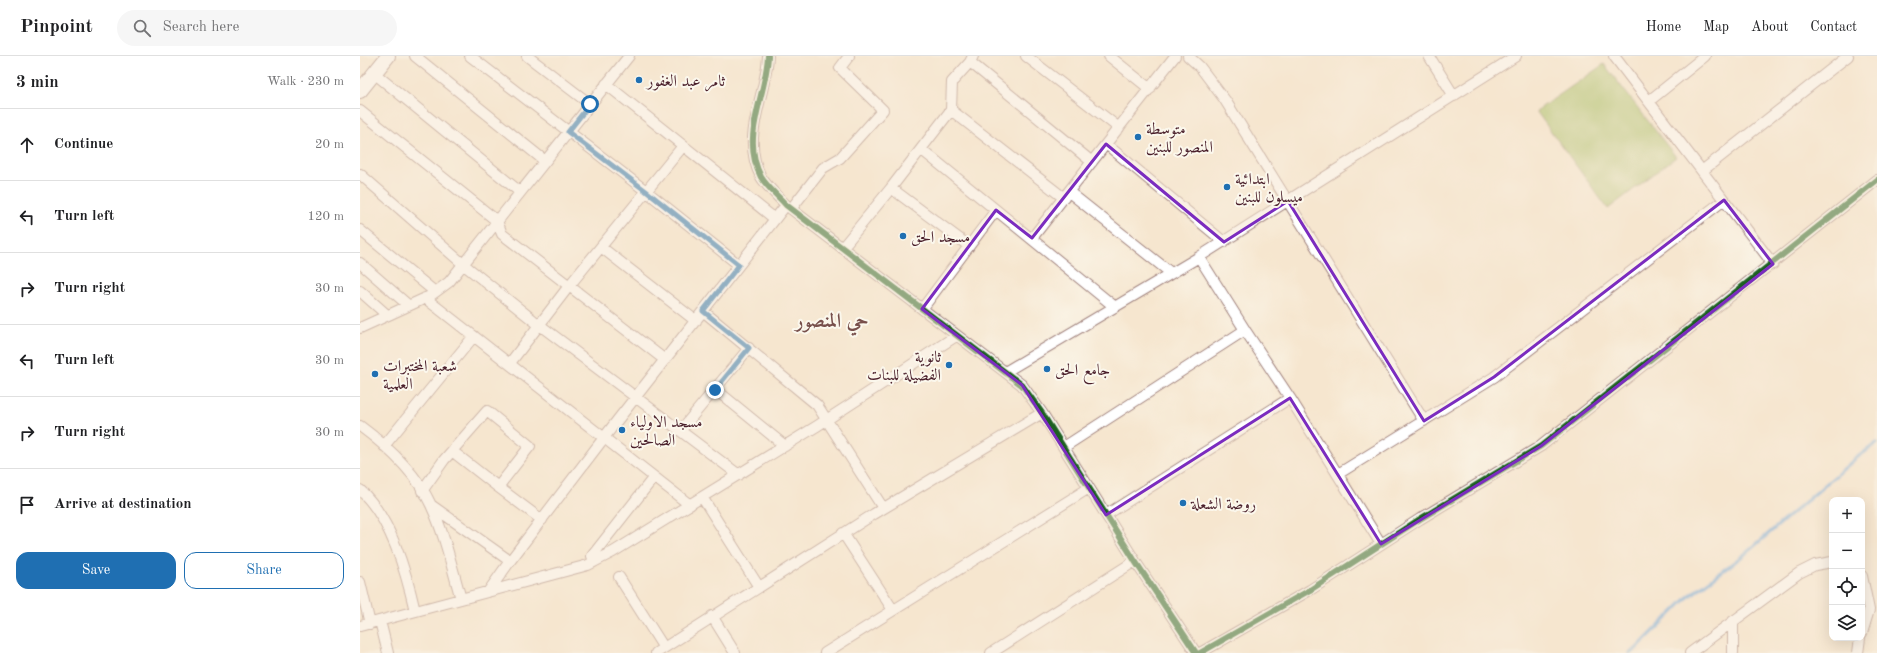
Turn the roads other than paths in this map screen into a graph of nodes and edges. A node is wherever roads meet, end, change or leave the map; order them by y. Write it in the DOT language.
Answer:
graph roads {
  1 [pos="388,56"];
  2 [pos="415,56"];
  3 [pos="470,56"];
  4 [pos="527,56"];
  5 [pos="629,56"];
  6 [pos="768,56"];
  7 [pos="849,56"];
  8 [pos="1026,56"];
  9 [pos="1109,56"];
  10 [pos="1175,56"];
  11 [pos="1188,56"];
  12 [pos="1429,56"];
  13 [pos="1516,56"];
  14 [pos="1614,56"];
  15 [pos="1705,56"];
  16 [pos="1848,56"];
  17 [pos="972,59"];
  18 [pos="374,73"];
  19 [pos="606,84"];
  20 [pos="1150,89"];
  21 [pos="360,91"];
  22 [pos="1454,96"];
  23 [pos="1649,101"];
  24 [pos="590,104"];
  25 [pos="951,110"];
  26 [pos="360,111"];
  27 [pos="1119,128"];
  28 [pos="568,132"];
  29 [pos="1106,144"];
  30 [pos="682,146"];
  31 [pos="921,149"];
  32 [pos="545,161"];
  33 [pos="1092,162"];
  34 [pos="1702,171"];
  35 [pos="360,174"];
  36 [pos="1875,186"];
  37 [pos="891,188"];
  38 [pos="646,191"];
  39 [pos="520,192"];
  40 [pos="1066,195"];
  41 [pos="1724,200"];
  42 [pos="1288,201"];
  43 [pos="789,207"];
  44 [pos="996,210"];
  45 [pos="775,219"];
  46 [pos="497,221"];
  47 [pos="360,230"];
  48 [pos="1032,238"];
  49 [pos="1224,242"];
  50 [pos="969,246"];
  51 [pos="601,247"];
  52 [pos="842,248"];
  53 [pos="1200,256"];
  54 [pos="360,263"];
  55 [pos="463,264"];
  56 [pos="1772,264"];
  57 [pos="739,265"];
  58 [pos="1171,273"];
  59 [pos="569,286"];
  60 [pos="360,291"];
  61 [pos="435,292"];
  62 [pos="425,298"];
  63 [pos="408,305"];
  64 [pos="1115,307"];
  65 [pos="922,309"];
  66 [pos="703,311"];
  67 [pos="387,315"];
  68 [pos="696,321"];
  69 [pos="540,324"];
  70 [pos="360,328"];
  71 [pos="1245,330"];
  72 [pos="474,336"];
  73 [pos="956,336"];
  74 [pos="749,348"];
  75 [pos="665,360"];
  76 [pos="510,363"];
  77 [pos="1005,372"];
  78 [pos="715,390"];
  79 [pos="636,396"];
  80 [pos="1290,398"];
  81 [pos="1042,413"];
  82 [pos="827,420"];
  83 [pos="1424,421"];
  84 [pos="360,426"];
  85 [pos="681,430"];
  86 [pos="604,438"];
  87 [pos="384,446"];
  88 [pos="785,446"];
  89 [pos="1064,447"];
  90 [pos="452,451"];
  91 [pos="1338,474"];
  92 [pos="739,475"];
  93 [pos="654,477"];
  94 [pos="498,487"];
  95 [pos="1089,488"];
  96 [pos="360,490"];
  97 [pos="422,491"];
  98 [pos="702,497"];
  99 [pos="431,505"];
  100 [pos="690,505"];
  101 [pos="883,508"];
  102 [pos="1106,515"];
  103 [pos="542,520"];
  104 [pos="843,533"];
  105 [pos="1381,544"];
  106 [pos="510,561"];
  107 [pos="1135,561"];
  108 [pos="594,562"];
  109 [pos="1829,563"];
  110 [pos="619,577"];
  111 [pos="360,582"];
  112 [pos="759,587"];
  113 [pos="1865,591"];
  114 [pos="488,592"];
  115 [pos="461,599"];
  116 [pos="893,610"];
  117 [pos="415,612"];
  118 [pos="712,616"];
  119 [pos="380,621"];
  120 [pos="1733,621"];
  121 [pos="1865,623"];
  122 [pos="365,625"];
  123 [pos="1860,641"];
  124 [pos="658,652"];
  125 [pos="388,653"];
  126 [pos="735,653"];
  127 [pos="825,653"];
  128 [pos="991,653"];
  129 [pos="1196,653"];
  130 [pos="1200,653"];
  131 [pos="1690,653"];
  132 [pos="1733,653"];
  133 [pos="1858,653"];
  1 -- 18 [label="main road"];
  2 -- 32 [label="street"];
  3 -- 28 [label="street"];
  4 -- 24 [label="street"];
  5 -- 19 [label="street"];
  6 -- 43 [label="street"];
  7 -- 43 [label="street"];
  8 -- 27 [label="street"];
  9 -- 20 [label="street"];
  10 -- 20 [label="street"];
  11 -- 42 [label="street"];
  12 -- 22 [label="street"];
  13 -- 22 [label="street"];
  14 -- 23 [label="street"];
  15 -- 23 [label="street"];
  16 -- 34 [label="street"];
  17 -- 25 [label="street"];
  17 -- 33 [label="street"];
  18 -- 21 [label="main road"];
  18 -- 39 [label="street"];
  19 -- 24 [label="street"];
  19 -- 30 [label="street"];
  20 -- 27 [label="street"];
  22 -- 42 [label="street"];
  23 -- 34 [label="street"];
  24 -- 28 [label="street"];
  25 -- 31 [label="street"];
  25 -- 40 [label="street"];
  26 -- 46 [label="street"];
  27 -- 29 [label="street"];
  28 -- 32 [label="street"];
  28 -- 38 [label="street"];
  29 -- 33 [label="street"];
  29 -- 49 [label="street"];
  30 -- 38 [label="street"];
  30 -- 45 [label="street"];
  31 -- 37 [label="street"];
  31 -- 44 [label="street"];
  32 -- 39 [label="street"];
  33 -- 40 [label="street"];
  34 -- 41 [label="street"];
  35 -- 55 [label="street"];
  36 -- 56 [label="street"];
  37 -- 50 [label="street"];
  37 -- 52 [label="street"];
  38 -- 51 [label="street"];
  38 -- 57 [label="street"];
  39 -- 46 [label="street"];
  40 -- 48 [label="street"];
  40 -- 58 [label="street"];
  41 -- 56 [label="street"];
  41 -- 83 [label="street"];
  42 -- 49 [label="street"];
  42 -- 83 [label="street"];
  43 -- 45 [label="street"];
  43 -- 52 [label="street"];
  44 -- 48 [label="street"];
  44 -- 50 [label="street"];
  45 -- 57 [label="street"];
  46 -- 55 [label="street"];
  46 -- 59 [label="street"];
  47 -- 61 [label="street"];
  48 -- 64 [label="street"];
  49 -- 53 [label="street"];
  50 -- 65 [label="street"];
  51 -- 59 [label="street"];
  51 -- 68 [label="street"];
  52 -- 65 [label="street"];
  53 -- 58 [label="street"];
  53 -- 71 [label="street"];
  54 -- 63 [label="street"];
  55 -- 61 [label="street"];
  55 -- 69 [label="street"];
  56 -- 105 [label="street"];
  57 -- 66 [label="street"];
  58 -- 64 [label="street"];
  59 -- 69 [label="street"];
  59 -- 75 [label="street"];
  60 -- 67 [label="street"];
  61 -- 62 [label="street"];
  62 -- 63 [label="street"];
  62 -- 72 [label="street"];
  63 -- 67 [label="street"];
  64 -- 77 [label="street"];
  65 -- 73 [label="street"];
  66 -- 68 [label="street"];
  66 -- 74 [label="street"];
  67 -- 70 [label="street"];
  68 -- 75 [label="street"];
  69 -- 76 [label="street"];
  69 -- 79 [label="street"];
  71 -- 80 [label="street"];
  71 -- 89 [label="street"];
  72 -- 76 [label="street"];
  72 -- 87 [label="street"];
  73 -- 77 [label="street"];
  73 -- 82 [label="street"];
  74 -- 78 [label="street"];
  74 -- 82 [label="street"];
  75 -- 79 [label="street"];
  76 -- 86 [label="street"];
  77 -- 81 [label="street"];
  78 -- 85 [label="street"];
  78 -- 88 [label="street"];
  79 -- 85 [label="street"];
  79 -- 86 [label="street"];
  80 -- 91 [label="street"];
  80 -- 102 [label="street"];
  81 -- 89 [label="street"];
  81 -- 101 [label="street"];
  82 -- 88 [label="street"];
  82 -- 101 [label="street"];
  83 -- 91 [label="street"];
  84 -- 87 [label="street"];
  85 -- 92 [label="street"];
  86 -- 93 [label="street"];
  86 -- 103 [label="street"];
  87 -- 97 [label="street"];
  88 -- 92 [label="street"];
  89 -- 95 [label="street"];
  90 -- 94 [label="street"];
  90 -- 94 [label="street"];
  90 -- 97 [label="street"];
  91 -- 105 [label="street"];
  92 -- 98 [label="street"];
  93 -- 100 [label="street"];
  93 -- 108 [label="street"];
  94 -- 103 [label="street"];
  95 -- 102 [label="street"];
  95 -- 116 [label="street"];
  96 -- 117 [label="street"];
  97 -- 99 [label="street"];
  98 -- 100 [label="street"];
  98 -- 112 [label="street"];
  99 -- 106 [label="street"];
  99 -- 115 [label="street"];
  100 -- 108 [label="street"];
  101 -- 104 [label="street"];
  102 -- 107 [label="street"];
  103 -- 106 [label="street"];
  104 -- 112 [label="street"];
  104 -- 116 [label="street"];
  105 -- 130 [label="street"];
  106 -- 114 [label="street"];
  107 -- 128 [label="street"];
  107 -- 129 [label="street"];
  108 -- 114 [label="street"];
  109 -- 120 [label="street"];
  110 -- 124 [label="street"];
  111 -- 122 [label="street"];
  112 -- 118 [label="street"];
  113 -- 121 [label="street"];
  114 -- 115 [label="street"];
  115 -- 117 [label="street"];
  116 -- 127 [label="street"];
  117 -- 119 [label="street"];
  118 -- 124 [label="street"];
  118 -- 126 [label="street"];
  119 -- 122 [label="street"];
  119 -- 125 [label="street"];
  120 -- 131 [label="street"];
  120 -- 132 [label="street"];
  123 -- 133 [label="street"];
}
